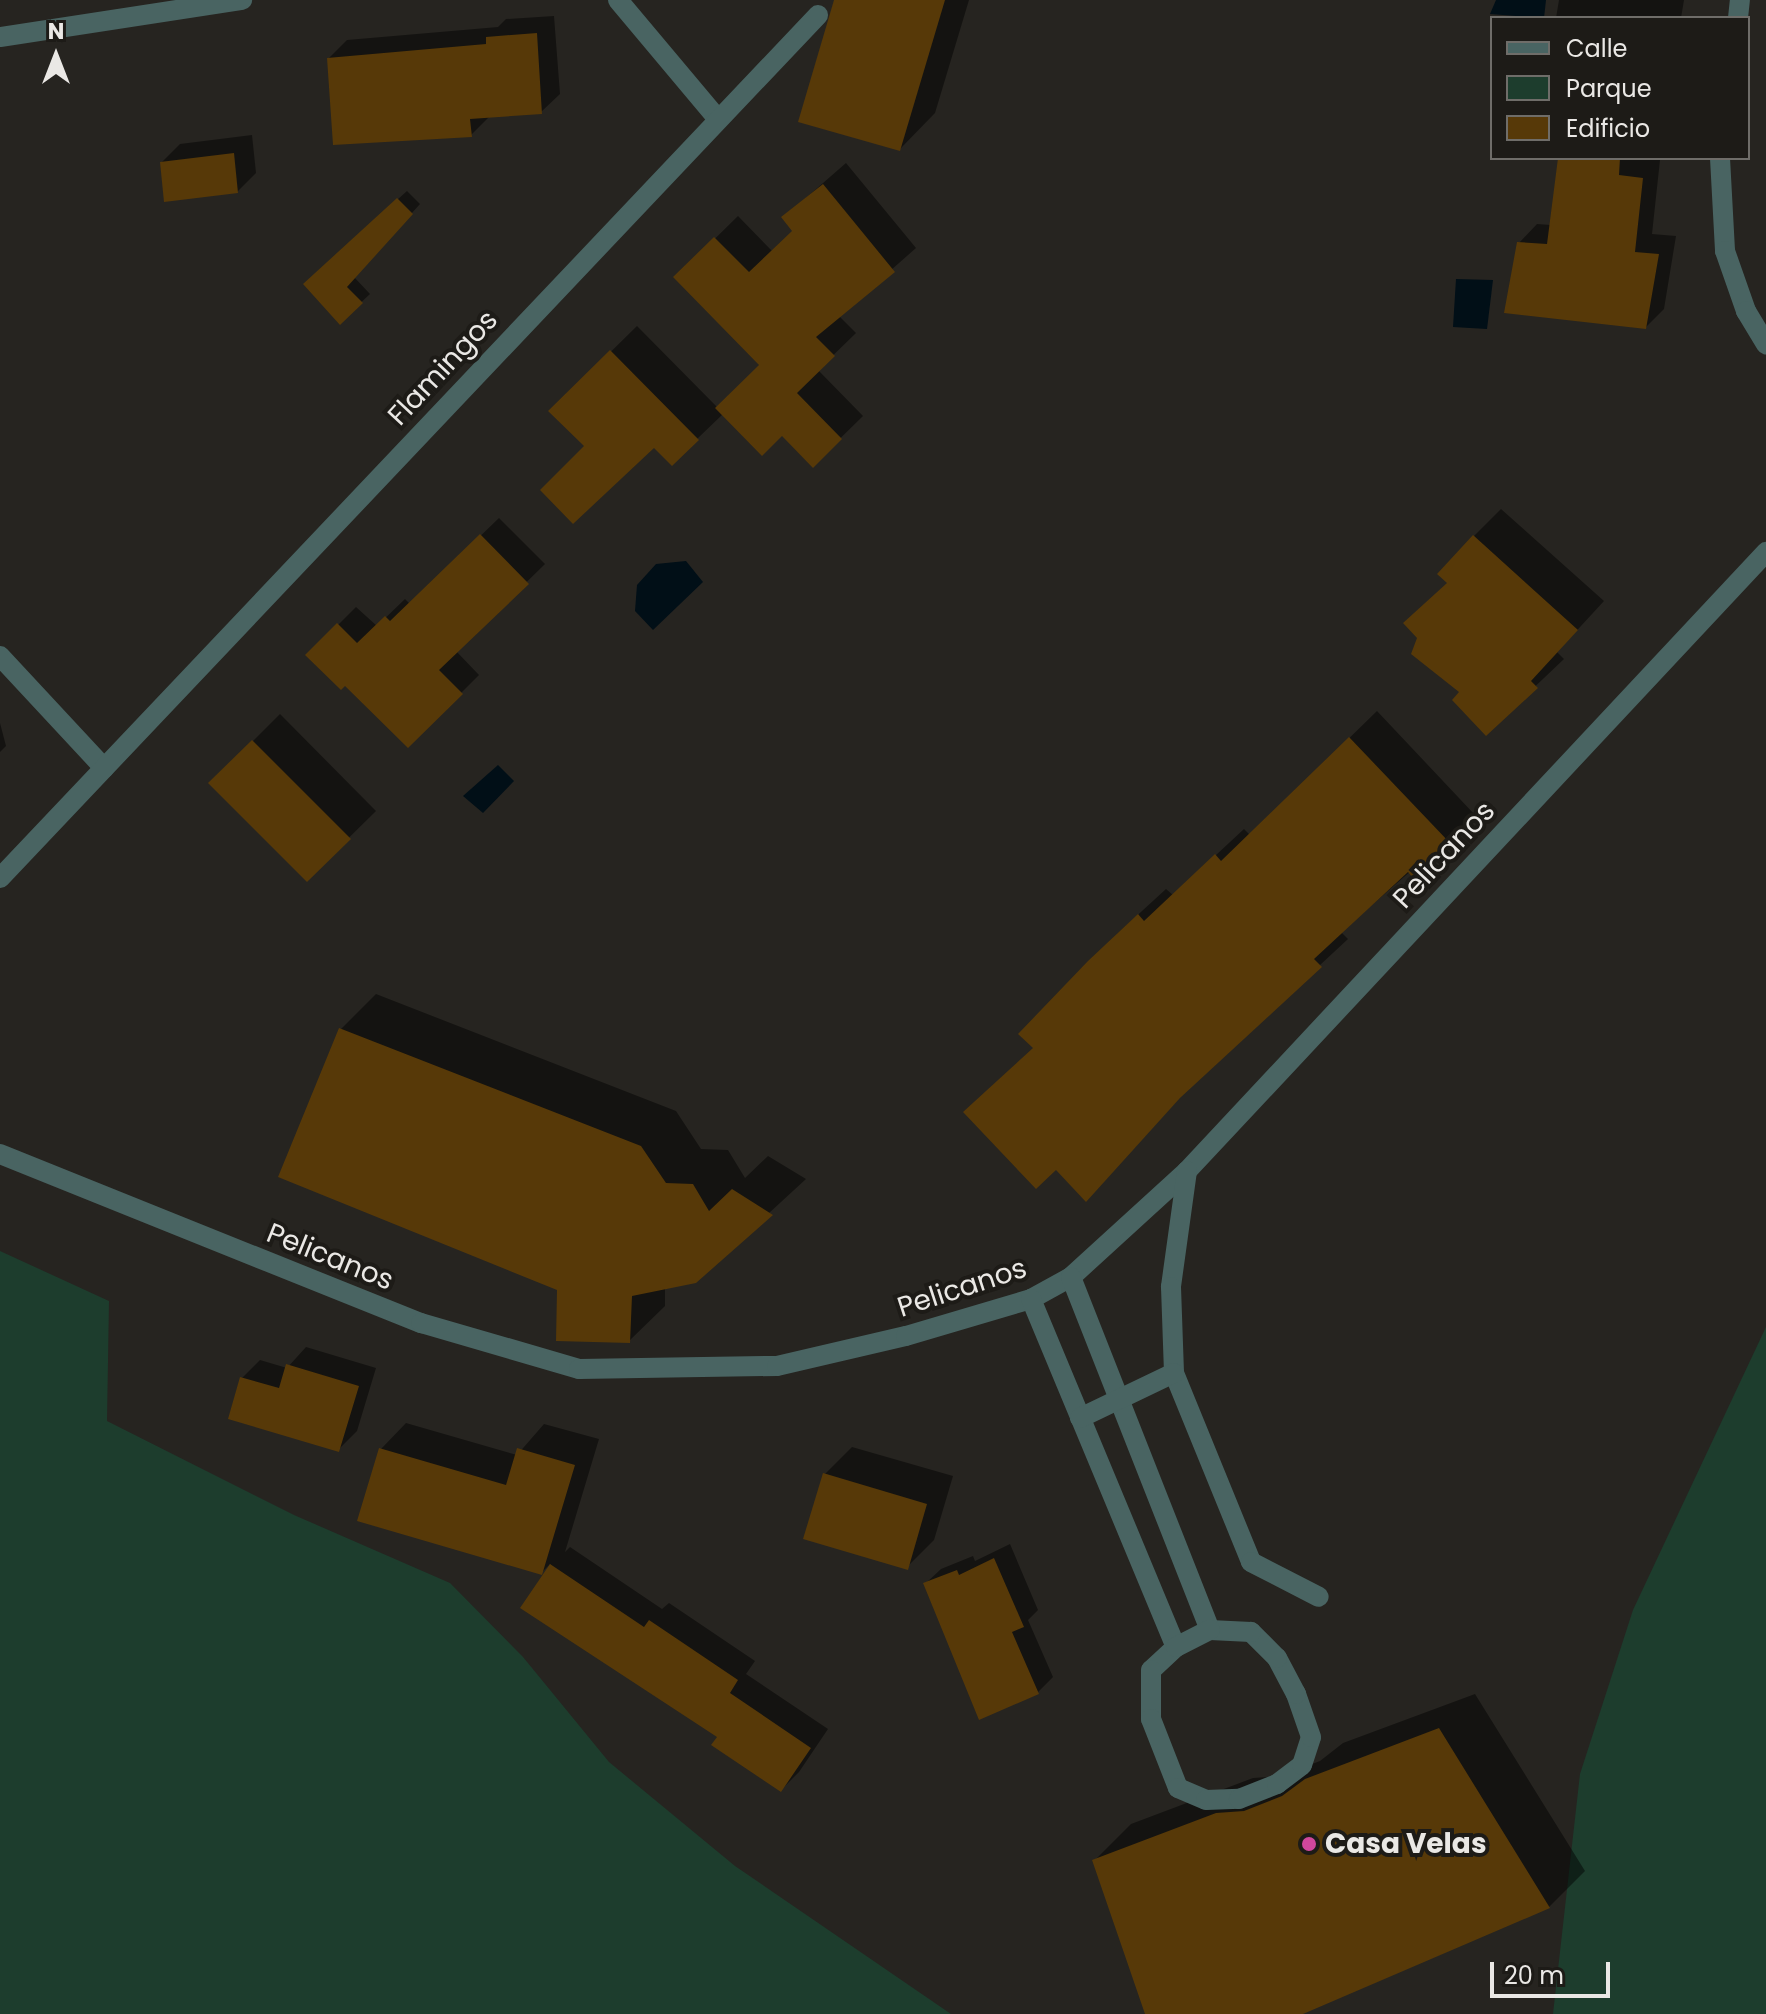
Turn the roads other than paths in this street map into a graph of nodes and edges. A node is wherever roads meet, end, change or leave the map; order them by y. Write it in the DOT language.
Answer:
graph roads {
  1 [pos="242,0"];
  2 [pos="618,0"];
  3 [pos="818,15"];
  4 [pos="0,37"];
  5 [pos="717,118"];
  6 [pos="1720,160"];
  7 [pos="1766,344"];
  8 [pos="1766,552"];
  9 [pos="0,656"];
  10 [pos="104,768"];
  11 [pos="0,878"];
  12 [pos="0,1154"];
  13 [pos="1187,1171"];
  14 [pos="1071,1277"];
  15 [pos="1031,1299"];
  16 [pos="1174,1373"];
  17 [pos="1120,1399"];
  18 [pos="1080,1418"];
  19 [pos="1319,1597"];
  20 [pos="1210,1630"];
  21 [pos="1176,1647"];
  1 -- 4 [label="street"];
  2 -- 5 [label="street"];
  3 -- 5 [label="street, Flamingos"];
  5 -- 10 [label="street, Flamingos"];
  6 -- 7 [label="street"];
  8 -- 13 [label="street, Pelicanos"];
  9 -- 10 [label="street"];
  10 -- 11 [label="street, Flamingos"];
  12 -- 15 [label="street, Pelicanos"];
  13 -- 14 [label="street, Pelicanos"];
  13 -- 16 [label="street"];
  14 -- 15 [label="street, Pelicanos"];
  14 -- 17 [label="street"];
  15 -- 18 [label="street"];
  16 -- 17 [label="street"];
  16 -- 19 [label="street"];
  17 -- 18 [label="street"];
  17 -- 20 [label="street"];
  18 -- 21 [label="street"];
  20 -- 21 [label="street"];
  20 -- 21 [label="street"];
}
